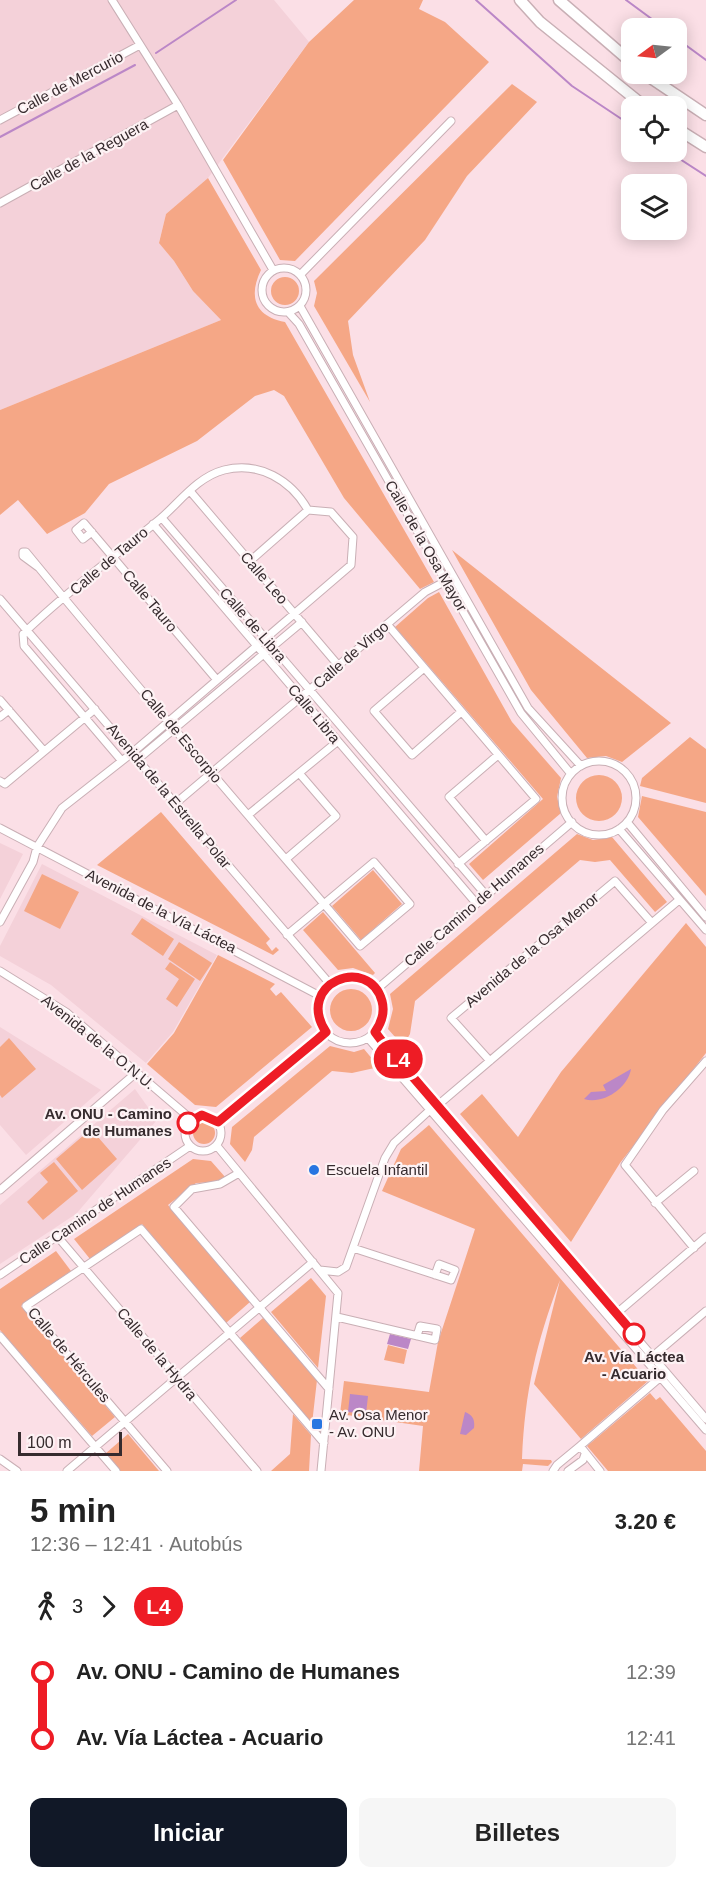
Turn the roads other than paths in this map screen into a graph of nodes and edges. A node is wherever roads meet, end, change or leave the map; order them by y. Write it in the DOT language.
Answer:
graph roads {
  1 [pos="112,0"];
  2 [pos="520,0"];
  3 [pos="559,0"];
  4 [pos="140,45"];
  5 [pos="621,54"];
  6 [pos="660,84"];
  7 [pos="632,96"];
  8 [pos="178,105"];
  9 [pos="706,115"];
  10 [pos="0,120"];
  11 [pos="451,121"];
  12 [pos="687,135"];
  13 [pos="706,147"];
  14 [pos="0,203"];
  15 [pos="273,270"];
  16 [pos="301,274"];
  17 [pos="300,306"];
  18 [pos="288,312"];
  19 [pos="190,491"];
  20 [pos="308,510"];
  21 [pos="162,518"];
  22 [pos="84,523"];
  23 [pos="153,524"];
  24 [pos="113,557"];
  25 [pos="249,561"];
  26 [pos="38,567"];
  27 [pos="446,581"];
  28 [pos="0,599"];
  29 [pos="64,599"];
  30 [pos="8,608"];
  31 [pos="0,611"];
  32 [pos="295,614"];
  33 [pos="302,622"];
  34 [pos="387,624"];
  35 [pos="27,630"];
  36 [pos="266,639"];
  37 [pos="257,646"];
  38 [pos="272,646"];
  39 [pos="264,653"];
  40 [pos="338,665"];
  41 [pos="424,668"];
  42 [pos="217,680"];
  43 [pos="310,690"];
  44 [pos="301,698"];
  45 [pos="0,700"];
  46 [pos="95,709"];
  47 [pos="9,710"];
  48 [pos="461,712"];
  49 [pos="0,717"];
  50 [pos="85,717"];
  51 [pos="169,722"];
  52 [pos="174,729"];
  53 [pos="338,741"];
  54 [pos="45,752"];
  55 [pos="498,755"];
  56 [pos="135,757"];
  57 [pos="121,760"];
  58 [pos="581,766"];
  59 [pos="299,773"];
  60 [pos="212,774"];
  61 [pos="572,774"];
  62 [pos="0,781"];
  63 [pos="176,803"];
  64 [pos="248,815"];
  65 [pos="572,822"];
  66 [pos="627,822"];
  67 [pos="0,828"];
  68 [pos="619,829"];
  69 [pos="486,841"];
  70 [pos="37,847"];
  71 [pos="286,859"];
  72 [pos="459,864"];
  73 [pos="486,895"];
  74 [pos="680,900"];
  75 [pos="476,903"];
  76 [pos="324,904"];
  77 [pos="706,917"];
  78 [pos="0,922"];
  79 [pos="652,923"];
  80 [pos="706,930"];
  81 [pos="287,935"];
  82 [pos="0,971"];
  83 [pos="330,984"];
  84 [pos="376,989"];
  85 [pos="320,996"];
  86 [pos="326,1032"];
  87 [pos="375,1032"];
  88 [pos="368,1038"];
  89 [pos="490,1061"];
  90 [pos="706,1061"];
  91 [pos="136,1072"];
  92 [pos="434,1107"];
  93 [pos="191,1119"];
  94 [pos="218,1122"];
  95 [pos="190,1146"];
  96 [pos="217,1146"];
  97 [pos="694,1171"];
  98 [pos="238,1173"];
  99 [pos="0,1190"];
  100 [pos="656,1203"];
  101 [pos="57,1236"];
  102 [pos="706,1237"];
  103 [pos="353,1248"];
  104 [pos="693,1248"];
  105 [pos="313,1262"];
  106 [pos="83,1268"];
  107 [pos="320,1270"];
  108 [pos="0,1275"];
  109 [pos="435,1275"];
  110 [pos="260,1307"];
  111 [pos="706,1311"];
  112 [pos="617,1314"];
  113 [pos="337,1317"];
  114 [pos="229,1332"];
  115 [pos="0,1336"];
  116 [pos="417,1336"];
  117 [pos="653,1356"];
  118 [pos="663,1375"];
  119 [pos="177,1377"];
  120 [pos="329,1389"];
  121 [pos="706,1419"];
  122 [pos="125,1421"];
  123 [pos="706,1430"];
  124 [pos="324,1443"];
  125 [pos="580,1446"];
  126 [pos="95,1447"];
  127 [pos="585,1454"];
  128 [pos="0,1459"];
  129 [pos="16,1471"];
  130 [pos="67,1471"];
  131 [pos="116,1471"];
  132 [pos="167,1471"];
  133 [pos="257,1471"];
  134 [pos="321,1471"];
  135 [pos="553,1471"];
  136 [pos="568,1471"];
  137 [pos="600,1471"];
  1 -- 4 [label="street"];
  2 -- 7 [label="highway"];
  3 -- 5 [label="highway"];
  4 -- 8 [label="street"];
  4 -- 10 [label="street, Calle de Mercurio"];
  6 -- 9 [label="highway"];
  8 -- 14 [label="street, Calle de la Reguera"];
  8 -- 15 [label="street"];
  11 -- 16 [label="street"];
  12 -- 13 [label="highway"];
  15 -- 16 [label="street"];
  15 -- 18 [label="street"];
  16 -- 17 [label="street"];
  17 -- 18 [label="street"];
  17 -- 58 [label="street, Calle de la Osa Mayor"];
  18 -- 27 [label="street, Calle de la Osa Mayor"];
  19 -- 20 [label="street"];
  19 -- 21 [label="street, Calle de Tauro"];
  19 -- 25 [label="street, Calle Leo"];
  20 -- 25 [label="street"];
  20 -- 32 [label="street"];
  21 -- 23 [label="street, Calle de Tauro"];
  21 -- 36 [label="street, Calle de Libra"];
  22 -- 24 [label="street, Calle Tauro"];
  23 -- 24 [label="street, Calle de Tauro"];
  23 -- 37 [label="street, Calle Libra"];
  24 -- 29 [label="street, Calle de Tauro"];
  24 -- 42 [label="street, Calle Tauro"];
  25 -- 32 [label="street, Calle Leo"];
  26 -- 29 [label="street, Calle de Escorpio"];
  27 -- 34 [label="street, Calle de Virgo"];
  27 -- 61 [label="street, Calle de la Osa Mayor"];
  28 -- 30 [label="street, Avenida de la Estrella Polar"];
  29 -- 35 [label="street, Calle de Tauro"];
  29 -- 51 [label="street, Calle de Escorpio"];
  30 -- 31 [label="street"];
  30 -- 35 [label="street, Avenida de la Estrella Polar"];
  32 -- 33 [label="street, Calle Leo"];
  32 -- 36 [label="street"];
  33 -- 38 [label="street"];
  33 -- 40 [label="street, Calle Leo"];
  34 -- 40 [label="street, Calle de Virgo"];
  34 -- 41 [label="street"];
  35 -- 46 [label="street, Avenida de la Estrella Polar"];
  35 -- 50 [label="street"];
  36 -- 37 [label="street"];
  36 -- 38 [label="street, Calle de Libra"];
  37 -- 39 [label="street, Calle Libra"];
  37 -- 42 [label="street"];
  38 -- 39 [label="street"];
  38 -- 43 [label="street, Calle de Libra"];
  39 -- 44 [label="street, Calle Libra"];
  39 -- 52 [label="street"];
  40 -- 43 [label="street, Calle de Virgo"];
  41 -- 48 [label="street"];
  41 -- 48 [label="street"];
  42 -- 51 [label="street"];
  43 -- 44 [label="street, Calle de Virgo"];
  43 -- 72 [label="street, Calle de Libra"];
  44 -- 53 [label="street, Calle Libra"];
  44 -- 60 [label="street, Calle de Virgo"];
  45 -- 47 [label="street"];
  46 -- 50 [label="street"];
  46 -- 56 [label="street, Avenida de la Estrella Polar"];
  47 -- 49 [label="street"];
  47 -- 54 [label="street"];
  48 -- 55 [label="street"];
  50 -- 54 [label="street"];
  50 -- 57 [label="street"];
  51 -- 52 [label="street, Calle de Escorpio"];
  51 -- 56 [label="street"];
  52 -- 56 [label="street"];
  52 -- 60 [label="street, Calle de Escorpio"];
  53 -- 59 [label="street"];
  53 -- 75 [label="street, Calle Libra"];
  54 -- 62 [label="street"];
  55 -- 69 [label="street"];
  55 -- 69 [label="street"];
  56 -- 57 [label="street"];
  56 -- 63 [label="street, Avenida de la Estrella Polar"];
  57 -- 70 [label="street"];
  58 -- 61 [label="street"];
  58 -- 66 [label="street"];
  59 -- 64 [label="street"];
  59 -- 71 [label="street"];
  60 -- 63 [label="street, Calle de Virgo"];
  60 -- 64 [label="street, Calle de Escorpio"];
  61 -- 65 [label="street"];
  63 -- 81 [label="street, Avenida de la Estrella Polar"];
  64 -- 71 [label="street, Calle de Escorpio"];
  65 -- 68 [label="street"];
  65 -- 73 [label="street, Calle Camino de Humanes"];
  66 -- 68 [label="street"];
  66 -- 77 [label="street"];
  67 -- 70 [label="street, Avenida de la Vía Láctea"];
  68 -- 74 [label="street"];
  69 -- 72 [label="street"];
  70 -- 78 [label="street"];
  70 -- 85 [label="street, Avenida de la Vía Láctea"];
  71 -- 76 [label="street, Calle de Escorpio"];
  72 -- 73 [label="street, Calle de Libra"];
  73 -- 75 [label="street, Calle Camino de Humanes"];
  74 -- 79 [label="street"];
  74 -- 80 [label="street"];
  75 -- 84 [label="street, Calle Camino de Humanes"];
  76 -- 76 [label="street, Calle de Escorpio"];
  76 -- 81 [label="street, Calle de Escorpio"];
  79 -- 89 [label="street"];
  79 -- 89 [label="street, Avenida de la Osa Menor"];
  81 -- 83 [label="street, Avenida de la Estrella Polar"];
  82 -- 91 [label="street, Avenida de la O.N.U."];
  83 -- 84 [label="street"];
  83 -- 85 [label="street"];
  84 -- 87 [label="street"];
  85 -- 86 [label="street"];
  86 -- 88 [label="street"];
  86 -- 94 [label="street"];
  87 -- 88 [label="street"];
  87 -- 92 [label="street"];
  88 -- 92 [label="street"];
  89 -- 92 [label="street"];
  90 -- 100 [label="street"];
  91 -- 93 [label="street, Avenida de la O.N.U."];
  91 -- 99 [label="street"];
  92 -- 103 [label="street"];
  92 -- 112 [label="street"];
  92 -- 118 [label="street"];
  93 -- 94 [label="street"];
  93 -- 95 [label="street"];
  94 -- 96 [label="street"];
  95 -- 96 [label="street"];
  95 -- 101 [label="street, Calle Camino de Humanes"];
  96 -- 98 [label="street"];
  97 -- 100 [label="street"];
  98 -- 105 [label="street"];
  98 -- 110 [label="street"];
  100 -- 104 [label="street"];
  101 -- 106 [label="street, Calle de la Hydra"];
  101 -- 108 [label="street, Calle Camino de Humanes"];
  102 -- 104 [label="street"];
  103 -- 107 [label="street"];
  103 -- 109 [label="street"];
  104 -- 112 [label="street"];
  105 -- 107 [label="street"];
  105 -- 110 [label="street"];
  106 -- 114 [label="street, Calle de Hércules"];
  106 -- 119 [label="street, Calle de la Hydra"];
  106 -- 122 [label="street, Calle de Hércules"];
  107 -- 113 [label="street"];
  110 -- 114 [label="street"];
  110 -- 120 [label="street"];
  111 -- 117 [label="street"];
  112 -- 117 [label="street"];
  113 -- 116 [label="street"];
  113 -- 120 [label="street"];
  114 -- 119 [label="street"];
  114 -- 124 [label="street, Calle de Hércules"];
  115 -- 126 [label="street"];
  117 -- 118 [label="street"];
  118 -- 121 [label="street"];
  118 -- 123 [label="street"];
  118 -- 125 [label="street"];
  119 -- 122 [label="street"];
  119 -- 133 [label="street, Calle de la Hydra"];
  120 -- 124 [label="street"];
  122 -- 126 [label="street"];
  122 -- 132 [label="street"];
  124 -- 134 [label="street"];
  125 -- 127 [label="street"];
  125 -- 135 [label="street"];
  126 -- 130 [label="street"];
  126 -- 131 [label="street"];
  127 -- 136 [label="street"];
  127 -- 137 [label="street"];
  128 -- 129 [label="street"];
}
